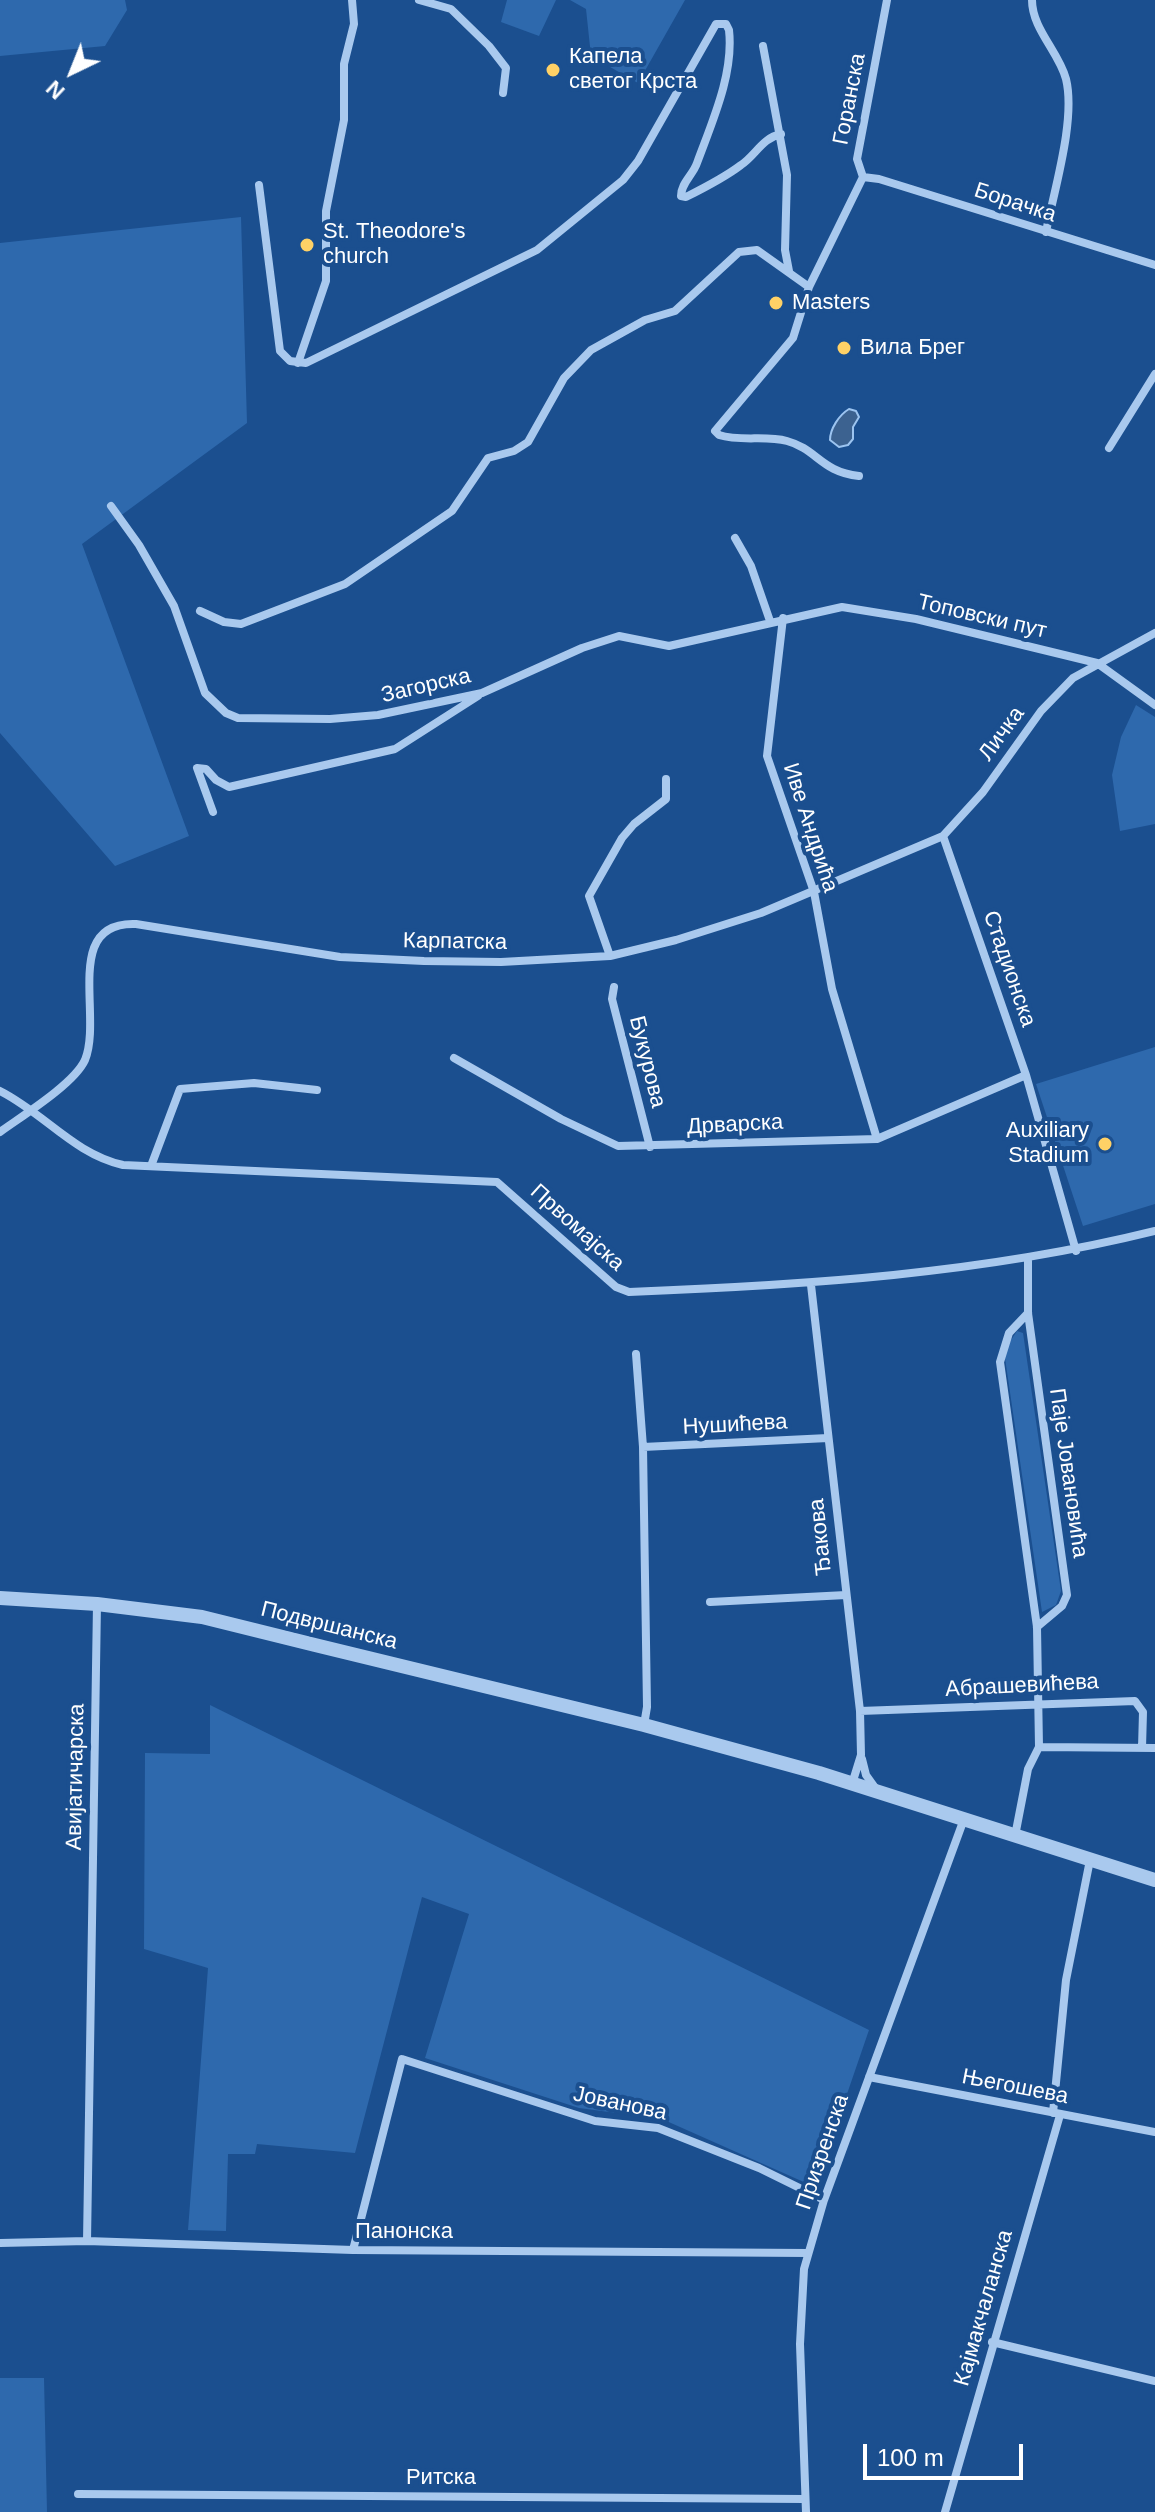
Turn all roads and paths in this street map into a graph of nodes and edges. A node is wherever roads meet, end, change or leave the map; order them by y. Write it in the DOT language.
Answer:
graph roads {
  1 [pos="352,0"];
  2 [pos="419,0"];
  3 [pos="887,0"];
  4 [pos="1032,0"];
  5 [pos="763,46"];
  6 [pos="503,93"];
  7 [pos="781,134"];
  8 [pos="863,177"];
  9 [pos="259,185"];
  10 [pos="1046,232"];
  11 [pos="1155,265"];
  12 [pos="789,271"];
  13 [pos="809,287"];
  14 [pos="298,363"];
  15 [pos="1155,374"];
  16 [pos="1109,448"];
  17 [pos="859,476"];
  18 [pos="111,506"];
  19 [pos="735,538"];
  20 [pos="858,608"];
  21 [pos="200,611"];
  22 [pos="783,618"];
  23 [pos="770,621"];
  24 [pos="1155,633"];
  25 [pos="1097,663"];
  26 [pos="482,693"];
  27 [pos="1155,705"];
  28 [pos="666,779"];
  29 [pos="213,812"];
  30 [pos="943,836"];
  31 [pos="814,892"];
  32 [pos="610,956"];
  33 [pos="614,987"];
  34 [pos="454,1058"];
  35 [pos="1026,1075"];
  36 [pos="317,1090"];
  37 [pos="0,1091"];
  38 [pos="33,1108"];
  39 [pos="0,1132"];
  40 [pos="877,1139"];
  41 [pos="650,1147"];
  42 [pos="151,1166"];
  43 [pos="1155,1231"];
  44 [pos="1076,1251"];
  45 [pos="1028,1259"];
  46 [pos="811,1285"];
  47 [pos="1028,1313"];
  48 [pos="636,1354"];
  49 [pos="828,1438"];
  50 [pos="643,1447"];
  51 [pos="846,1595"];
  52 [pos="0,1598"];
  53 [pos="710,1602"];
  54 [pos="97,1604"];
  55 [pos="1037,1627"];
  56 [pos="1039,1704"];
  57 [pos="860,1711"];
  58 [pos="644,1725"];
  59 [pos="1039,1747"];
  60 [pos="1142,1748"];
  61 [pos="1155,1748"];
  62 [pos="861,1755"];
  63 [pos="852,1784"];
  64 [pos="883,1794"];
  65 [pos="964,1819"];
  66 [pos="1014,1837"];
  67 [pos="1090,1860"];
  68 [pos="1155,1880"];
  69 [pos="869,2077"];
  70 [pos="1056,2114"];
  71 [pos="1155,2132"];
  72 [pos="824,2200"];
  73 [pos="87,2241"];
  74 [pos="0,2243"];
  75 [pos="353,2250"];
  76 [pos="808,2253"];
  77 [pos="992,2342"];
  78 [pos="1155,2381"];
  79 [pos="78,2494"];
  80 [pos="804,2499"];
  81 [pos="806,2512"];
  82 [pos="945,2512"];
  1 -- 14 [label="street"];
  2 -- 6 [label="street"];
  3 -- 8 [label="street, Горанска"];
  4 -- 10 [label="street"];
  5 -- 7 [label="street"];
  7 -- 12 [label="street"];
  7 -- 14 [label="street"];
  8 -- 10 [label="street, Борачка"];
  8 -- 13 [label="street, Горанска"];
  9 -- 14 [label="street"];
  10 -- 11 [label="street, Борачка"];
  12 -- 13 [label="street"];
  12 -- 21 [label="street"];
  13 -- 17 [label="street, Горанска"];
  15 -- 16 [label="street"];
  18 -- 26 [label="street, Загорска"];
  19 -- 23 [label="street"];
  20 -- 22 [label="street, Загорска"];
  20 -- 25 [label="street, Топовски пут"];
  22 -- 23 [label="street, Загорска"];
  22 -- 31 [label="street, Иве Андрића"];
  23 -- 26 [label="street, Загорска"];
  24 -- 25 [label="street, Личка"];
  25 -- 27 [label="street"];
  25 -- 30 [label="street, Личка"];
  26 -- 29 [label="street"];
  28 -- 32 [label="street"];
  30 -- 31 [label="street"];
  30 -- 35 [label="street, Стадионска"];
  31 -- 32 [label="street, Карпатска"];
  31 -- 40 [label="street, Иве Андрића"];
  32 -- 38 [label="street, Карпатска"];
  33 -- 41 [label="street, Букурова"];
  34 -- 41 [label="street, Дрварска"];
  35 -- 40 [label="street, Дрварска"];
  35 -- 44 [label="street, Стадионска"];
  36 -- 42 [label="street"];
  37 -- 38 [label="street, Првомајска"];
  38 -- 39 [label="street"];
  38 -- 42 [label="street, Првомајска"];
  40 -- 41 [label="street, Дрварска"];
  42 -- 46 [label="street, Првомајска"];
  43 -- 44 [label="street, Првомајска"];
  44 -- 45 [label="street, Првомајска"];
  45 -- 46 [label="street, Првомајска"];
  45 -- 47 [label="street, Паје Јовановића"];
  46 -- 49 [label="street, Ђакова"];
  47 -- 55 [label="street"];
  47 -- 55 [label="street, Паје Јовановића"];
  48 -- 50 [label="street"];
  49 -- 50 [label="street, Нушићева"];
  49 -- 51 [label="street, Ђакова"];
  50 -- 58 [label="street"];
  51 -- 53 [label="street"];
  51 -- 57 [label="street, Ђакова"];
  52 -- 54 [label="street, Подвршанска"];
  54 -- 58 [label="street, Подвршанска"];
  54 -- 73 [label="street, Авијатичарска"];
  55 -- 56 [label="street"];
  56 -- 57 [label="street, Абрашевићева"];
  56 -- 59 [label="street"];
  56 -- 60 [label="street, Абрашевићева"];
  57 -- 62 [label="street, Ђакова"];
  58 -- 63 [label="street, Подвршанска"];
  59 -- 60 [label="street"];
  59 -- 66 [label="street"];
  60 -- 61 [label="street"];
  62 -- 63 [label="street, Ђакова"];
  62 -- 64 [label="street"];
  63 -- 64 [label="street, Подвршанска"];
  64 -- 65 [label="street, Подвршанска"];
  65 -- 66 [label="street, Подвршанска"];
  65 -- 69 [label="street, Призренска"];
  66 -- 67 [label="street, Подвршанска"];
  67 -- 68 [label="street, Подвршанска"];
  67 -- 70 [label="street, Кајмакчаланска"];
  69 -- 70 [label="street, Његошева"];
  69 -- 72 [label="street, Призренска"];
  70 -- 71 [label="street, Његошева"];
  70 -- 77 [label="street, Кајмакчаланска"];
  72 -- 75 [label="street, Јованова"];
  72 -- 76 [label="street, Призренска"];
  73 -- 74 [label="street, Панонска"];
  73 -- 75 [label="street, Панонска"];
  75 -- 76 [label="street, Панонска"];
  76 -- 80 [label="street, Призренска"];
  77 -- 78 [label="street"];
  77 -- 82 [label="street, Кајмакчаланска"];
  79 -- 80 [label="street, Ритска"];
  80 -- 81 [label="street, Призренска"];
}
